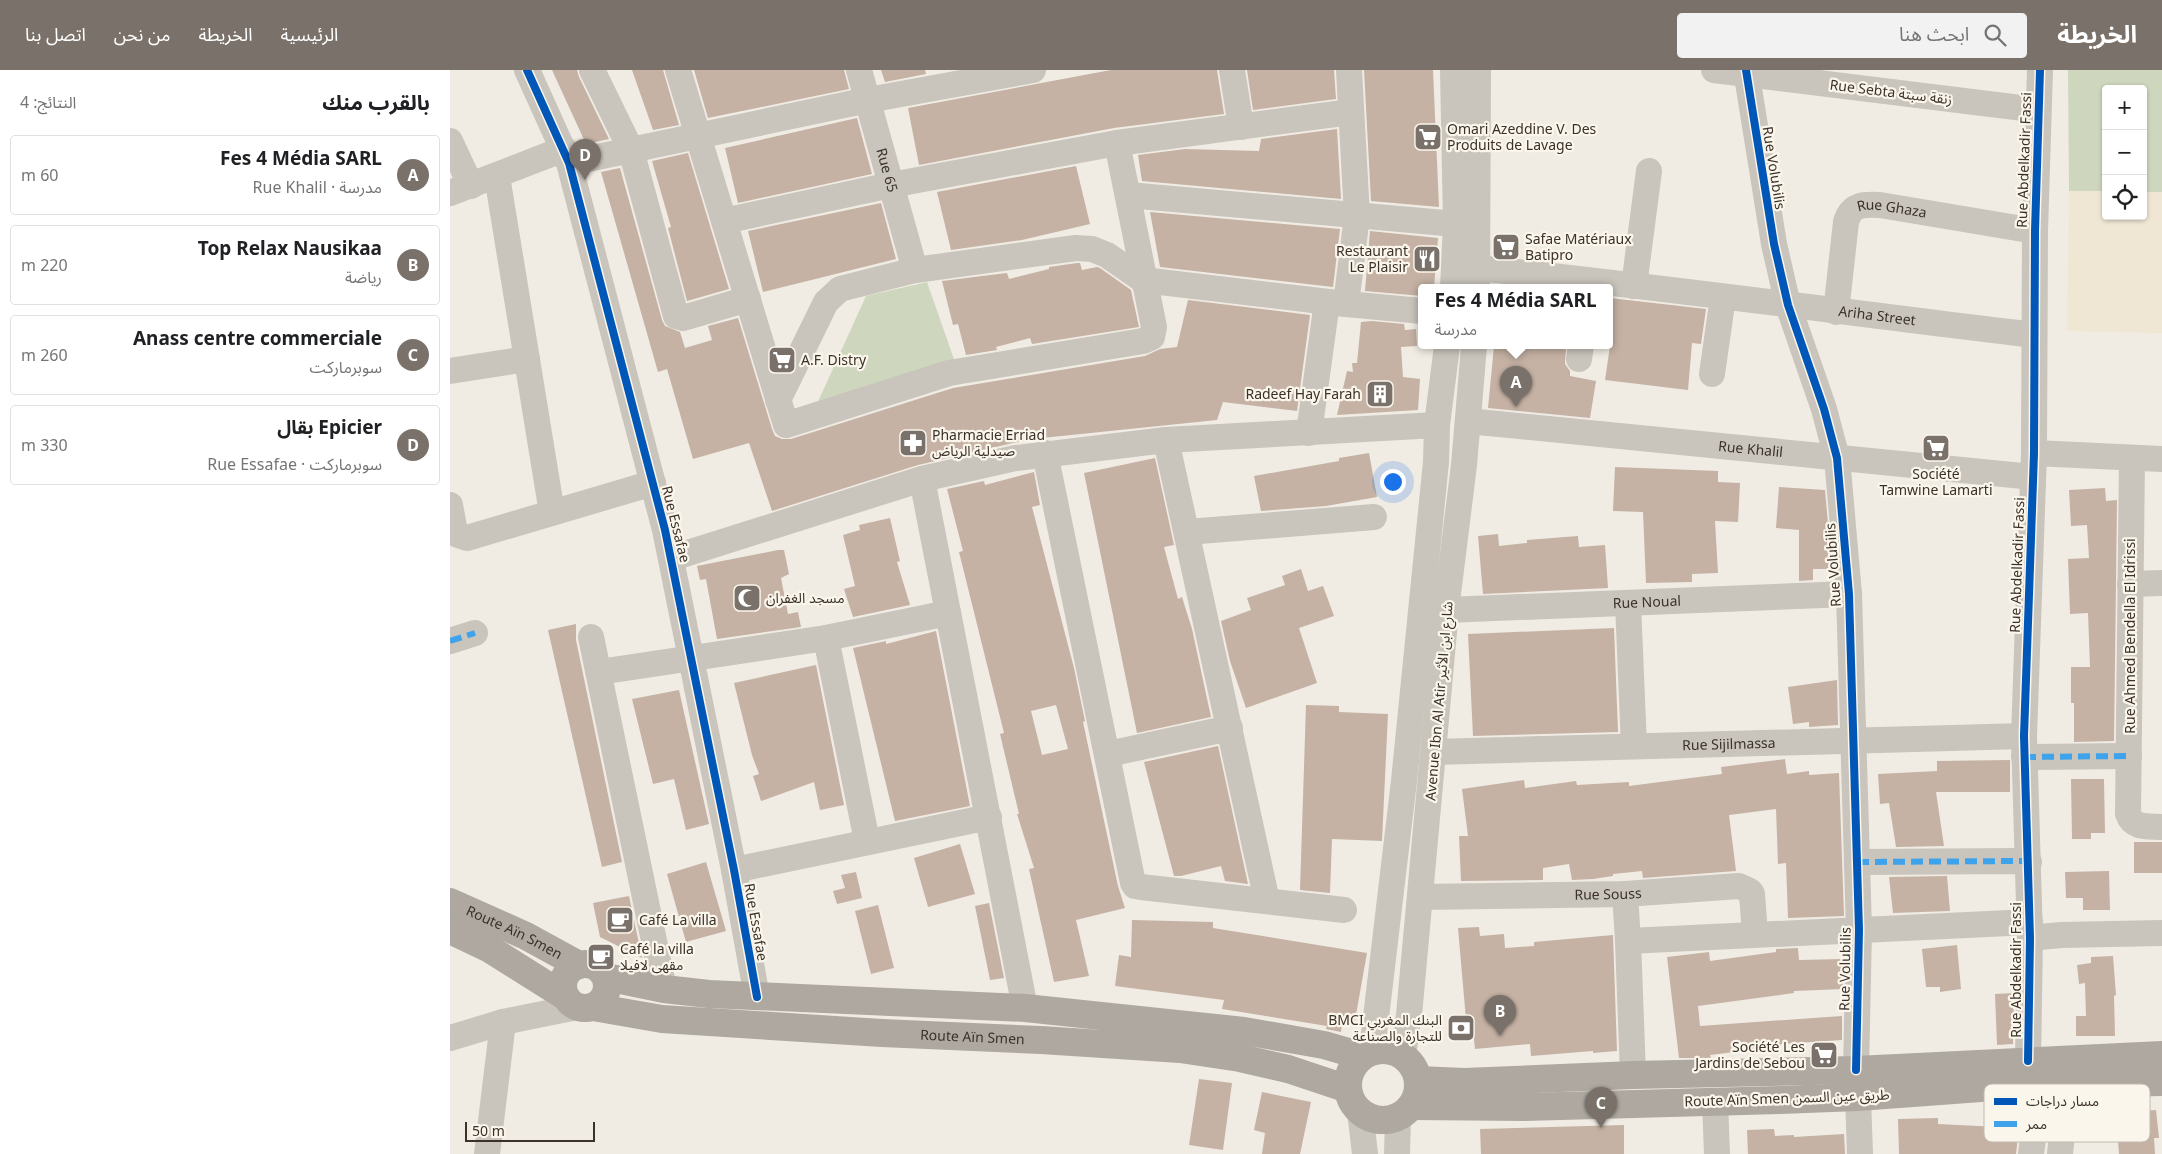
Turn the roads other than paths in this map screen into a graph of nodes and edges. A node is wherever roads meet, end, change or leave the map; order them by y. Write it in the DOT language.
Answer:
graph roads {
  1 [pos="527,70"];
  2 [pos="592,70"];
  3 [pos="678,70"];
  4 [pos="859,70"];
  5 [pos="1033,70"];
  6 [pos="1232,70"];
  7 [pos="1349,70"];
  8 [pos="1453,70"];
  9 [pos="1478,70"];
  10 [pos="1714,70"];
  11 [pos="2040,70"];
  12 [pos="1746,72"];
  13 [pos="941,78"];
  14 [pos="868,100"];
  15 [pos="2038,110"];
  16 [pos="1351,112"];
  17 [pos="1241,126"];
  18 [pos="698,136"];
  19 [pos="450,141"];
  20 [pos="1117,143"];
  21 [pos="631,150"];
  22 [pos="566,156"];
  23 [pos="1649,171"];
  24 [pos="497,176"];
  25 [pos="891,185"];
  26 [pos="461,190"];
  27 [pos="1128,195"];
  28 [pos="1356,216"];
  29 [pos="724,221"];
  30 [pos="1456,224"];
  31 [pos="2035,231"];
  32 [pos="915,270"];
  33 [pos="1478,278"];
  34 [pos="1143,280"];
  35 [pos="1453,284"];
  36 [pos="1587,284"];
  37 [pos="1613,285"];
  38 [pos="1634,286"];
  39 [pos="1723,297"];
  40 [pos="748,299"];
  41 [pos="1336,303"];
  42 [pos="1788,305"];
  43 [pos="1418,311"];
  44 [pos="1836,312"];
  45 [pos="2034,335"];
  46 [pos="1447,349"];
  47 [pos="1474,349"];
  48 [pos="527,359"];
  49 [pos="450,371"];
  50 [pos="1712,374"];
  51 [pos="778,400"];
  52 [pos="1468,421"];
  53 [pos="1437,425"];
  54 [pos="1309,433"];
  55 [pos="1166,440"];
  56 [pos="1045,453"];
  57 [pos="1837,458"];
  58 [pos="2132,458"];
  59 [pos="2162,459"];
  60 [pos="2034,465"];
  61 [pos="922,478"];
  62 [pos="653,483"];
  63 [pos="450,505"];
  64 [pos="552,513"];
  65 [pos="1374,517"];
  66 [pos="1186,532"];
  67 [pos="672,558"];
  68 [pos="2162,583"];
  69 [pos="2130,584"];
  70 [pos="1849,594"];
  71 [pos="1628,603"];
  72 [pos="1446,610"];
  73 [pos="948,613"];
  74 [pos="475,633"];
  75 [pos="591,636"];
  76 [pos="826,638"];
  77 [pos="450,642"];
  78 [pos="692,658"];
  79 [pos="599,672"];
  80 [pos="1230,728"];
  81 [pos="1853,742"];
  82 [pos="1634,746"];
  83 [pos="2024,747"];
  84 [pos="1434,752"];
  85 [pos="1108,754"];
  86 [pos="2129,756"];
  87 [pos="989,817"];
  88 [pos="2162,827"];
  89 [pos="867,842"];
  90 [pos="1857,862"];
  91 [pos="2029,862"];
  92 [pos="734,870"];
  93 [pos="1624,894"];
  94 [pos="1420,897"];
  95 [pos="1267,901"];
  96 [pos="450,902"];
  97 [pos="1344,910"];
  98 [pos="450,930"];
  99 [pos="1859,930"];
  100 [pos="2030,930"];
  101 [pos="2162,933"];
  102 [pos="1755,934"];
  103 [pos="1628,941"];
  104 [pos="579,965"];
  105 [pos="606,978"];
  106 [pos="664,989"];
  107 [pos="757,997"];
  108 [pos="579,1004"];
  109 [pos="1026,1008"];
  110 [pos="503,1022"];
  111 [pos="450,1038"];
  112 [pos="1367,1054"];
  113 [pos="1403,1055"];
  114 [pos="2162,1055"];
  115 [pos="1856,1070"];
  116 [pos="2025,1073"];
  117 [pos="1633,1075"];
  118 [pos="1418,1080"];
  119 [pos="2162,1082"];
  120 [pos="2028,1084"];
  121 [pos="2065,1084"];
  122 [pos="1858,1097"];
  123 [pos="1354,1100"];
  124 [pos="1715,1101"];
  125 [pos="1405,1112"];
  126 [pos="487,1154"];
  127 [pos="1364,1154"];
  128 [pos="1397,1154"];
  129 [pos="1717,1154"];
  130 [pos="1860,1154"];
  1 -- 22 [label="street, Rue Essafae"];
  2 -- 21 [label="street"];
  3 -- 18 [label="street"];
  4 -- 14 [label="street, Rue 65"];
  5 -- 13 [label="street"];
  6 -- 17 [label="street"];
  7 -- 16 [label="street"];
  8 -- 30 [label="street"];
  9 -- 33 [label="street"];
  10 -- 12 [label="street, Rue Sebta زنقة سبتة"];
  11 -- 15 [label="street, Rue Abdelkadir Fassi"];
  12 -- 15 [label="street, Rue Sebta زنقة سبتة"];
  12 -- 42 [label="street, Rue Volubilis"];
  13 -- 14 [label="street"];
  14 -- 18 [label="street"];
  14 -- 25 [label="street, Rue 65"];
  15 -- 31 [label="street, Rue Abdelkadir Fassi"];
  16 -- 17 [label="street"];
  16 -- 28 [label="street"];
  17 -- 20 [label="street"];
  18 -- 21 [label="street"];
  18 -- 29 [label="street"];
  19 -- 26 [label="street"];
  20 -- 25 [label="street"];
  20 -- 27 [label="street"];
  21 -- 22 [label="street"];
  21 -- 40 [label="street"];
  22 -- 24 [label="street"];
  22 -- 62 [label="street, Rue Essafae"];
  23 -- 38 [label="street"];
  24 -- 26 [label="street"];
  24 -- 48 [label="street"];
  25 -- 29 [label="street"];
  25 -- 32 [label="street, Rue 65"];
  27 -- 28 [label="street"];
  27 -- 34 [label="street"];
  28 -- 30 [label="street"];
  28 -- 41 [label="street"];
  29 -- 40 [label="street"];
  30 -- 35 [label="street"];
  31 -- 44 [label="street, Rue Ghaza"];
  31 -- 45 [label="street, Rue Abdelkadir Fassi"];
  32 -- 34 [label="street"];
  32 -- 51 [label="street"];
  33 -- 36 [label="street, Ariha Street"];
  34 -- 41 [label="street"];
  34 -- 51 [label="street"];
  37 -- 38 [label="street, Ariha Street"];
  38 -- 39 [label="street, Ariha Street"];
  39 -- 42 [label="street, Ariha Street"];
  39 -- 50 [label="street"];
  40 -- 51 [label="street"];
  41 -- 43 [label="street"];
  41 -- 54 [label="street"];
  42 -- 44 [label="street, Ariha Street"];
  42 -- 57 [label="street, Rue Volubilis"];
  44 -- 45 [label="street, Ariha Street"];
  45 -- 60 [label="street, Rue Abdelkadir Fassi"];
  46 -- 53 [label="street, Avenue Ibn Al Atir شارع ابن الأثير"];
  47 -- 52 [label="street, Avenue Ibn Al Atir شارع ابن الأثير"];
  48 -- 49 [label="street"];
  48 -- 64 [label="street"];
  52 -- 57 [label="street, Rue Khalil"];
  52 -- 72 [label="street, Avenue Ibn Al Atir شارع ابن الأثير"];
  53 -- 54 [label="street"];
  53 -- 112 [label="street, Avenue Ibn Al Atir شارع ابن الأثير"];
  54 -- 55 [label="street"];
  55 -- 56 [label="street"];
  55 -- 66 [label="street"];
  56 -- 61 [label="street"];
  56 -- 85 [label="street"];
  57 -- 60 [label="street, Rue Khalil"];
  57 -- 70 [label="street, Rue Volubilis"];
  58 -- 59 [label="street, Rue Khalil"];
  58 -- 60 [label="street, Rue Khalil"];
  58 -- 69 [label="street, Rue Ahmed Bendella El Idrissi"];
  60 -- 83 [label="street, Rue Abdelkadir Fassi"];
  61 -- 67 [label="street"];
  61 -- 73 [label="street"];
  62 -- 64 [label="street"];
  62 -- 67 [label="street, Rue Essafae"];
  63 -- 64 [label="street"];
  65 -- 66 [label="street"];
  66 -- 80 [label="street"];
  67 -- 78 [label="street, Rue Essafae"];
  68 -- 69 [label="street"];
  69 -- 86 [label="street, Rue Ahmed Bendella El Idrissi"];
  70 -- 71 [label="street, Rue Noual"];
  70 -- 81 [label="street, Rue Volubilis"];
  71 -- 72 [label="street, Rue Noual"];
  71 -- 82 [label="street"];
  72 -- 84 [label="street, Avenue Ibn Al Atir شارع ابن الأثير"];
  73 -- 76 [label="street"];
  73 -- 87 [label="street"];
  74 -- 77 [label="street"];
  75 -- 79 [label="street"];
  76 -- 78 [label="street"];
  76 -- 89 [label="street"];
  78 -- 79 [label="street"];
  78 -- 92 [label="street, Rue Essafae"];
  79 -- 106 [label="street"];
  80 -- 85 [label="street"];
  80 -- 95 [label="street"];
  81 -- 82 [label="street, Rue Sijilmassa"];
  81 -- 83 [label="street, Rue Sijilmassa"];
  81 -- 90 [label="street, Rue Volubilis"];
  82 -- 84 [label="street, Rue Sijilmassa"];
  83 -- 86 [label="street, Rue Sijilmassa"];
  83 -- 91 [label="street, Rue Abdelkadir Fassi"];
  84 -- 94 [label="street, Avenue Ibn Al Atir شارع ابن الأثير"];
  85 -- 95 [label="street"];
  86 -- 88 [label="street, Rue Ahmed Bendella El Idrissi"];
  87 -- 89 [label="street"];
  87 -- 109 [label="street"];
  89 -- 92 [label="street"];
  90 -- 91 [label="street"];
  90 -- 99 [label="street, Rue Volubilis"];
  91 -- 100 [label="street, Rue Abdelkadir Fassi"];
  92 -- 107 [label="street, Rue Essafae"];
  93 -- 94 [label="street, Rue Souss"];
  93 -- 102 [label="street, Rue Souss"];
  93 -- 103 [label="street"];
  94 -- 113 [label="street, Avenue Ibn Al Atir شارع ابن الأثير"];
  95 -- 97 [label="street"];
  96 -- 104 [label="main road, Route Aïn Smen"];
  98 -- 108 [label="main road, Route Aïn Smen"];
  99 -- 100 [label="street"];
  99 -- 102 [label="street"];
  99 -- 115 [label="street, Rue Volubilis"];
  100 -- 101 [label="street"];
  100 -- 116 [label="street, Rue Abdelkadir Fassi"];
  102 -- 103 [label="street"];
  103 -- 117 [label="street"];
  104 -- 105 [label="main road"];
  104 -- 108 [label="main road"];
  105 -- 106 [label="main road"];
  105 -- 108 [label="main road"];
  106 -- 107 [label="main road"];
  107 -- 109 [label="main road"];
  108 -- 110 [label="street"];
  108 -- 123 [label="main road, Route Aïn Smen"];
  109 -- 112 [label="main road"];
  110 -- 111 [label="street"];
  110 -- 126 [label="street"];
  112 -- 113 [label="main road"];
  112 -- 123 [label="main road"];
  113 -- 118 [label="main road"];
  114 -- 116 [label="main road, Route Aïn Smen طريق عين السمن"];
  115 -- 116 [label="main road, Route Aïn Smen طريق عين السمن"];
  115 -- 117 [label="main road, Route Aïn Smen طريق عين السمن"];
  116 -- 120 [label="street"];
  116 -- 121 [label="main road, Route Aïn Smen طريق عين السمن"];
  116 -- 122 [label="main road, Route Aïn Smen طريق عين السمن"];
  117 -- 118 [label="main road, Route Aïn Smen طريق عين السمن"];
  118 -- 125 [label="main road"];
  119 -- 121 [label="main road, Route Aïn Smen طريق عين السمن"];
  122 -- 124 [label="main road, Route Aïn Smen طريق عين السمن"];
  122 -- 130 [label="street"];
  123 -- 125 [label="main road"];
  123 -- 127 [label="street"];
  124 -- 125 [label="main road, Route Aïn Smen طريق عين السمن"];
  124 -- 129 [label="street"];
  125 -- 128 [label="street"];
}
